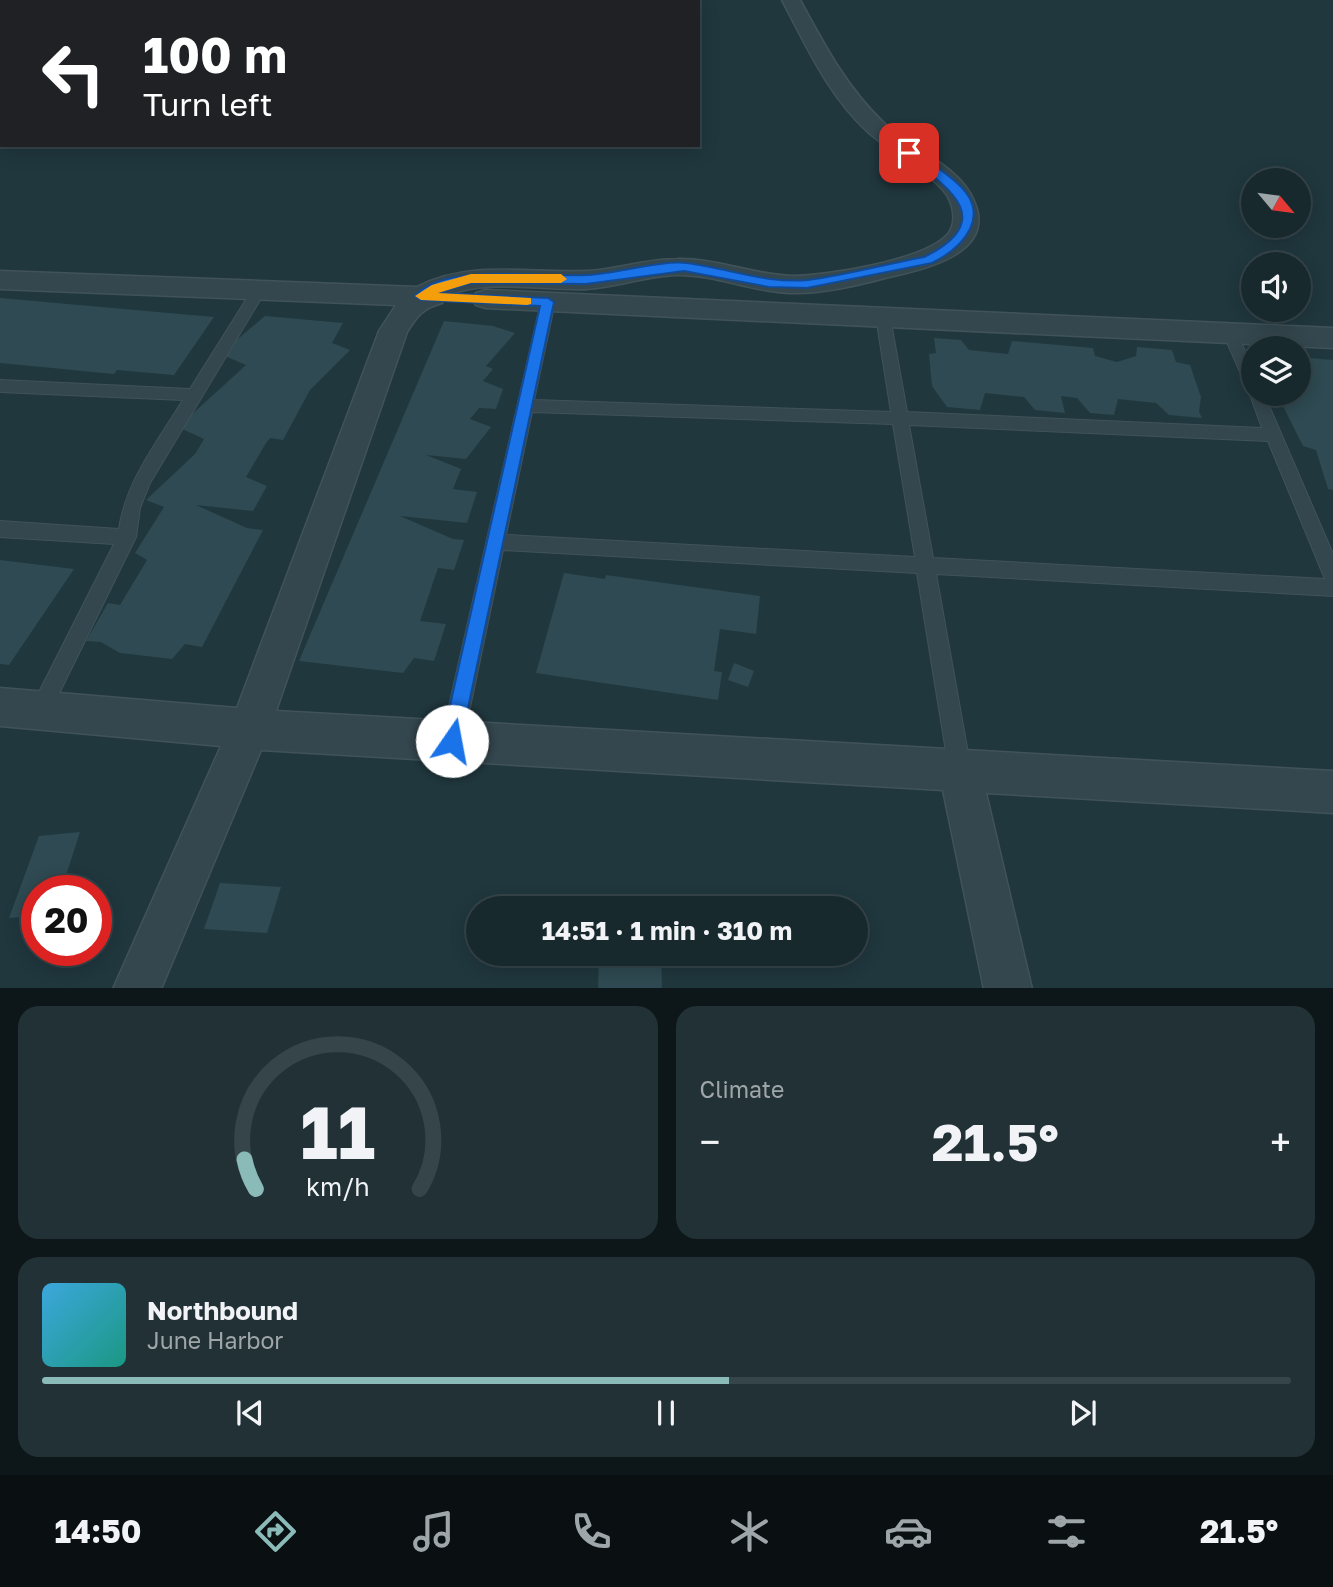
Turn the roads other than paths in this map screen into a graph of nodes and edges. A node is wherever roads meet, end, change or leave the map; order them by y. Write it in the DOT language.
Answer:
graph roads {
  1 [pos="791,0"];
  2 [pos="0,280"];
  3 [pos="259,290"];
  4 [pos="421,296"];
  5 [pos="548,302"];
  6 [pos="883,317"];
  7 [pos="1230,333"];
  8 [pos="1333,338"];
  9 [pos="1241,359"];
  10 [pos="0,386"];
  11 [pos="195,395"];
  12 [pos="525,406"];
  13 [pos="1261,406"];
  14 [pos="900,418"];
  15 [pos="1273,435"];
  16 [pos="0,528"];
  17 [pos="127,537"];
  18 [pos="495,542"];
  19 [pos="926,566"];
  20 [pos="1333,576"];
  21 [pos="1333,588"];
  22 [pos="0,707"];
  23 [pos="40,710"];
  24 [pos="249,729"];
  25 [pos="452,741"];
  26 [pos="960,770"];
  27 [pos="1333,792"];
  28 [pos="137,988"];
  29 [pos="1008,988"];
  1 -- 4 [label="street"];
  2 -- 3 [label="street"];
  3 -- 4 [label="street"];
  3 -- 11 [label="lane"];
  4 -- 5 [label="street"];
  4 -- 24 [label="street"];
  5 -- 6 [label="street"];
  5 -- 12 [label="lane"];
  6 -- 7 [label="street"];
  6 -- 14 [label="lane"];
  7 -- 8 [label="street"];
  7 -- 9 [label="lane"];
  10 -- 11 [label="lane"];
  11 -- 17 [label="lane"];
  12 -- 14 [label="lane"];
  12 -- 18 [label="lane"];
  13 -- 15 [label="lane"];
  14 -- 15 [label="lane"];
  14 -- 19 [label="lane"];
  15 -- 20 [label="lane"];
  16 -- 17 [label="lane"];
  17 -- 23 [label="lane"];
  18 -- 19 [label="lane"];
  18 -- 25 [label="lane"];
  19 -- 21 [label="lane"];
  19 -- 26 [label="lane"];
  22 -- 23 [label="street"];
  23 -- 24 [label="street"];
  24 -- 25 [label="street"];
  24 -- 28 [label="street"];
  25 -- 26 [label="street"];
  26 -- 27 [label="street"];
  26 -- 29 [label="street"];
}
